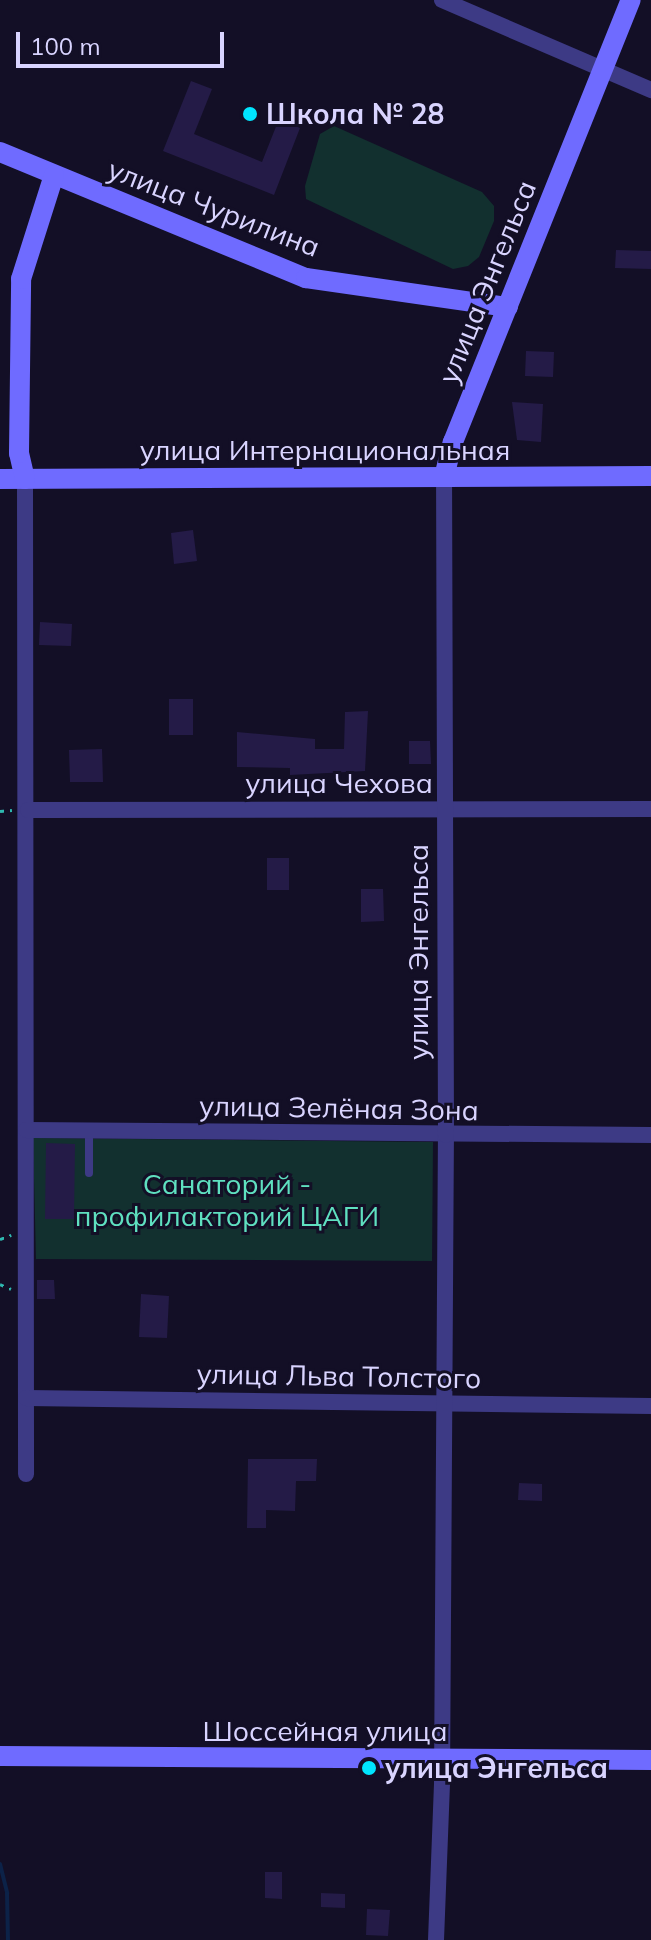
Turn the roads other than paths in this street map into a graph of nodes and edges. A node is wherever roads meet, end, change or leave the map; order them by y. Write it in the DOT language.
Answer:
graph roads {
  1 [pos="442,0"];
  2 [pos="631,0"];
  3 [pos="600,70"];
  4 [pos="651,90"];
  5 [pos="0,152"];
  6 [pos="54,175"];
  7 [pos="508,307"];
  8 [pos="651,476"];
  9 [pos="444,477"];
  10 [pos="0,479"];
  11 [pos="25,479"];
  12 [pos="446,809"];
  13 [pos="651,809"];
  14 [pos="28,810"];
  15 [pos="26,1130"];
  16 [pos="89,1131"];
  17 [pos="446,1135"];
  18 [pos="651,1135"];
  19 [pos="89,1173"];
  20 [pos="26,1398"];
  21 [pos="443,1402"];
  22 [pos="651,1406"];
  23 [pos="26,1474"];
  24 [pos="0,1756"];
  25 [pos="442,1759"];
  26 [pos="651,1760"];
  27 [pos="436,1940"];
  1 -- 3 [label="street"];
  2 -- 3 [label="main road, улица Энгельса"];
  3 -- 4 [label="street"];
  3 -- 7 [label="main road, улица Энгельса"];
  5 -- 6 [label="main road, улица Чурилина"];
  6 -- 7 [label="main road, улица Чурилина"];
  6 -- 11 [label="main road"];
  7 -- 9 [label="main road, улица Энгельса"];
  8 -- 9 [label="main road, улица Интернациональная"];
  9 -- 11 [label="main road, улица Интернациональная"];
  9 -- 12 [label="street, улица Энгельса"];
  10 -- 11 [label="main road, улица Интернациональная"];
  11 -- 14 [label="street"];
  12 -- 13 [label="street, улица Чехова"];
  12 -- 14 [label="street, улица Чехова"];
  12 -- 17 [label="street, улица Энгельса"];
  14 -- 15 [label="street"];
  15 -- 16 [label="street, улица Зелёная Зона"];
  15 -- 20 [label="street"];
  16 -- 17 [label="street, улица Зелёная Зона"];
  16 -- 19 [label="lane"];
  17 -- 18 [label="street, улица Зелёная Зона"];
  17 -- 21 [label="street, улица Энгельса"];
  20 -- 21 [label="street, улица Льва Толстого"];
  20 -- 23 [label="street"];
  21 -- 22 [label="street, улица Льва Толстого"];
  21 -- 25 [label="street, улица Энгельса"];
  24 -- 25 [label="main road, Шоссейная улица"];
  25 -- 26 [label="main road, Шоссейная улица"];
  25 -- 27 [label="street, улица Энгельса"];
}
